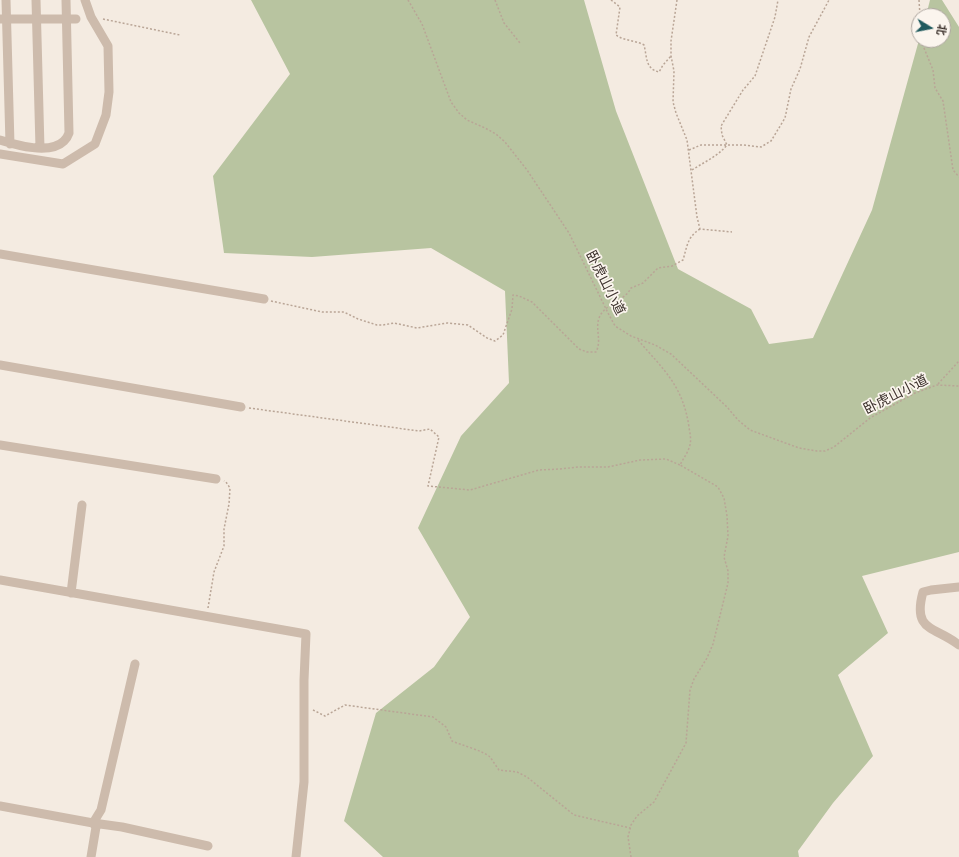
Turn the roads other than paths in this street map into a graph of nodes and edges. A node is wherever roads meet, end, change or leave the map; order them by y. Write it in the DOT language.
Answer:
graph roads {
  1 [pos="6,0"];
  2 [pos="36,0"];
  3 [pos="66,0"];
  4 [pos="85,0"];
  5 [pos="3,19"];
  6 [pos="36,19"];
  7 [pos="71,19"];
  8 [pos="0,140"];
  9 [pos="10,144"];
  10 [pos="40,148"];
  11 [pos="0,154"];
  12 [pos="0,254"];
  13 [pos="264,299"];
  14 [pos="0,365"];
  15 [pos="241,407"];
  16 [pos="0,445"];
  17 [pos="216,479"];
  18 [pos="82,505"];
  19 [pos="0,580"];
  20 [pos="959,587"];
  21 [pos="70,593"];
  22 [pos="959,645"];
  23 [pos="135,664"];
  24 [pos="0,806"];
  25 [pos="93,822"];
  26 [pos="208,846"];
  27 [pos="91,857"];
  28 [pos="296,857"];
  1 -- 5 [label="street"];
  2 -- 6 [label="street"];
  3 -- 7 [label="street"];
  4 -- 11 [label="street"];
  5 -- 6 [label="street"];
  5 -- 9 [label="street"];
  6 -- 7 [label="street"];
  6 -- 10 [label="street"];
  7 -- 10 [label="street"];
  8 -- 9 [label="street"];
  9 -- 10 [label="street"];
  12 -- 13 [label="street"];
  14 -- 15 [label="street"];
  16 -- 17 [label="street"];
  18 -- 21 [label="street"];
  19 -- 21 [label="street"];
  20 -- 22 [label="street"];
  21 -- 28 [label="street"];
  23 -- 25 [label="street"];
  24 -- 25 [label="street"];
  25 -- 26 [label="street"];
  25 -- 27 [label="street"];
}
